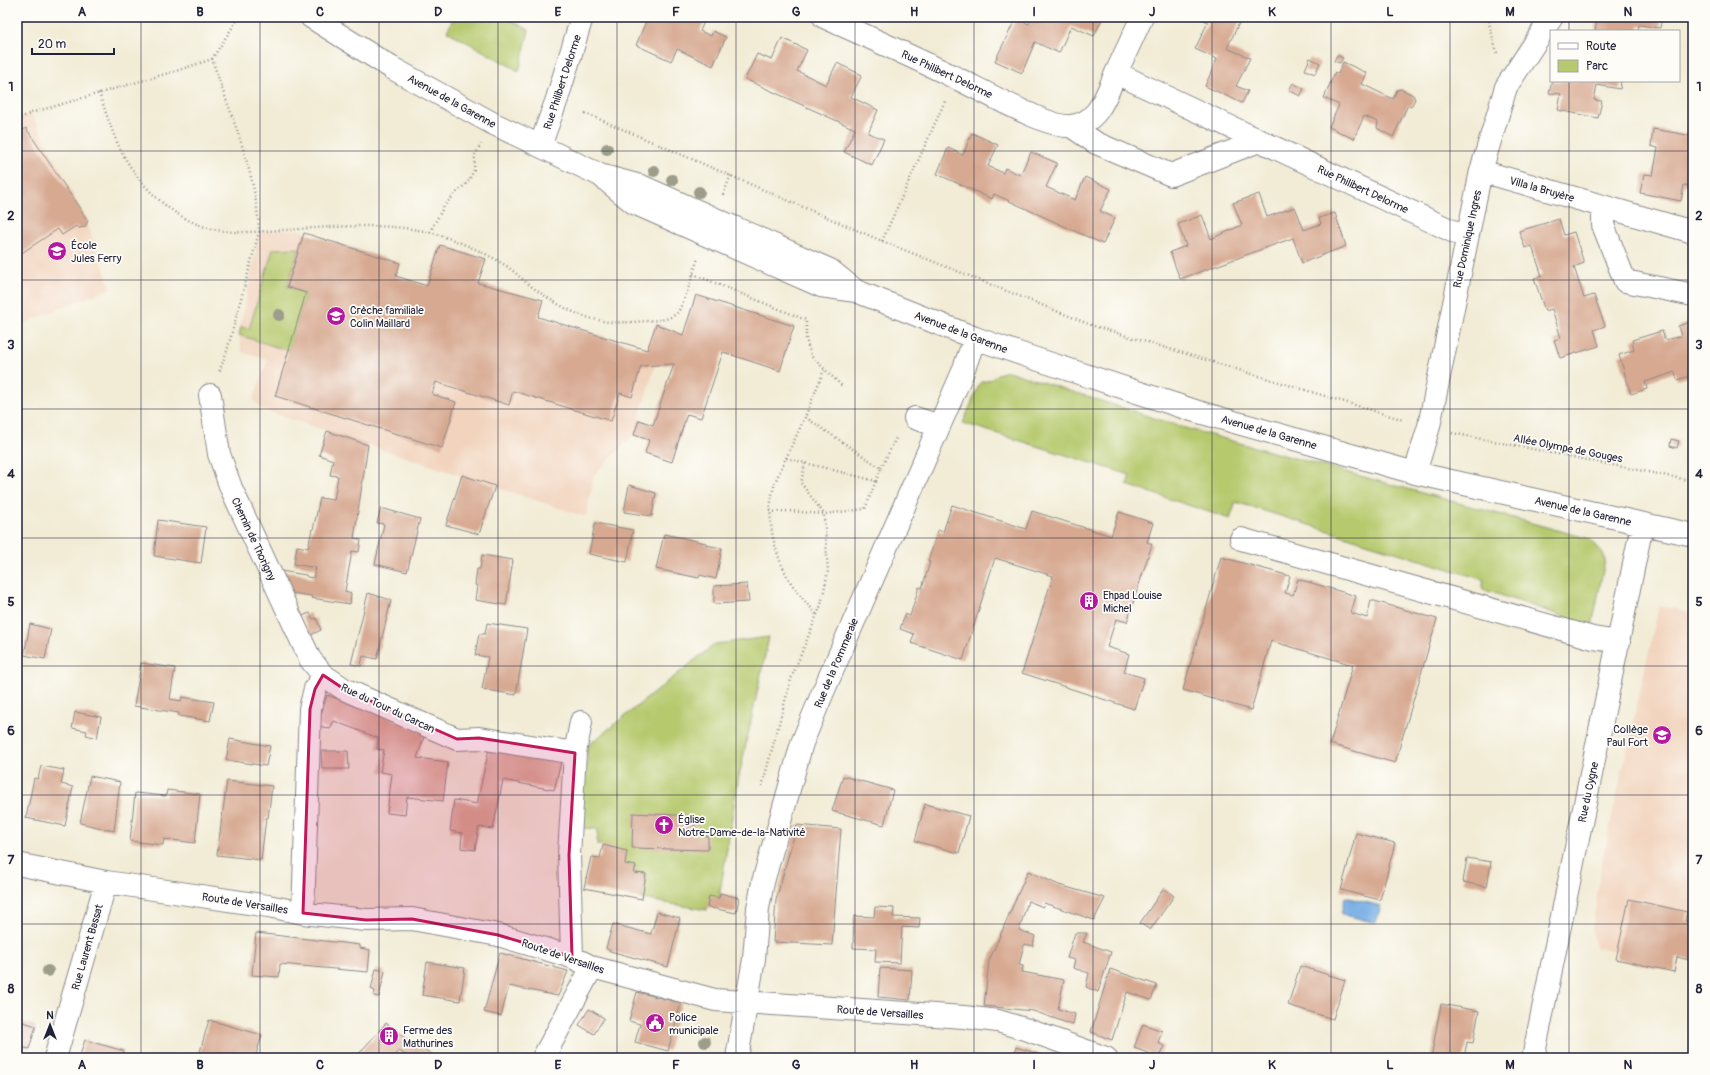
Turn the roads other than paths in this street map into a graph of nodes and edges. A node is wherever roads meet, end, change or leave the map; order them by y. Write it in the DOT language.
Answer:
graph roads {
  1 [pos="311,17"];
  2 [pos="582,17"];
  3 [pos="824,17"];
  4 [pos="1142,17"];
  5 [pos="1552,17"];
  6 [pos="1116,73"];
  7 [pos="1071,126"];
  8 [pos="1259,141"];
  9 [pos="540,146"];
  10 [pos="1481,171"];
  11 [pos="1603,206"];
  12 [pos="1693,232"];
  13 [pos="1466,238"];
  14 [pos="1693,295"];
  15 [pos="975,338"];
  16 [pos="210,395"];
  17 [pos="907,424"];
  18 [pos="939,426"];
  19 [pos="1415,473"];
  20 [pos="1642,525"];
  21 [pos="1693,536"];
  22 [pos="1241,539"];
  23 [pos="1619,642"];
  24 [pos="323,675"];
  25 [pos="581,722"];
  26 [pos="574,753"];
  27 [pos="17,864"];
  28 [pos="106,882"];
  29 [pos="302,913"];
  30 [pos="572,957"];
  31 [pos="592,967"];
  32 [pos="747,1003"];
  33 [pos="55,1058"];
  34 [pos="543,1058"];
  35 [pos="737,1058"];
  36 [pos="1106,1058"];
  37 [pos="1533,1058"];
  1 -- 9 [label="street, Avenue de la Garenne"];
  2 -- 9 [label="street, Rue Philibert Delorme"];
  3 -- 7 [label="street, Rue Philibert Delorme"];
  4 -- 6 [label="street"];
  5 -- 10 [label="street, Rue Dominique Ingres"];
  6 -- 7 [label="street, Rue Philibert Delorme"];
  6 -- 8 [label="street, Rue Philibert Delorme"];
  7 -- 8 [label="street, Rue Philibert Delorme"];
  8 -- 13 [label="street, Rue Philibert Delorme"];
  9 -- 15 [label="street, Avenue de la Garenne"];
  10 -- 11 [label="street, Villa la Bruyère"];
  10 -- 13 [label="street, Rue Dominique Ingres"];
  11 -- 12 [label="street, Villa la Bruyère"];
  11 -- 14 [label="street"];
  13 -- 19 [label="street, Rue Dominique Ingres"];
  15 -- 18 [label="street, Rue de la Pommeraie"];
  15 -- 19 [label="street, Avenue de la Garenne"];
  16 -- 24 [label="street, Chemin de Thorigny"];
  17 -- 18 [label="street"];
  18 -- 32 [label="street, Rue de la Pommeraie"];
  19 -- 20 [label="street, Avenue de la Garenne"];
  20 -- 21 [label="street, Avenue de la Garenne"];
  20 -- 23 [label="street, Rue du Cygne"];
  22 -- 23 [label="street"];
  23 -- 37 [label="street, Rue du Cygne"];
  24 -- 26 [label="street, Rue du Tour du Carcan"];
  24 -- 29 [label="street"];
  25 -- 26 [label="street"];
  26 -- 30 [label="street"];
  27 -- 28 [label="street, Route de Versailles"];
  28 -- 29 [label="street, Route de Versailles"];
  28 -- 33 [label="street, Rue Laurent Bassat"];
  29 -- 30 [label="street, Route de Versailles"];
  30 -- 31 [label="street, Route de Versailles"];
  31 -- 32 [label="street, Route de Versailles"];
  31 -- 34 [label="street"];
  32 -- 35 [label="street, Rue de la Pommeraie"];
  32 -- 36 [label="street, Route de Versailles"];
}
